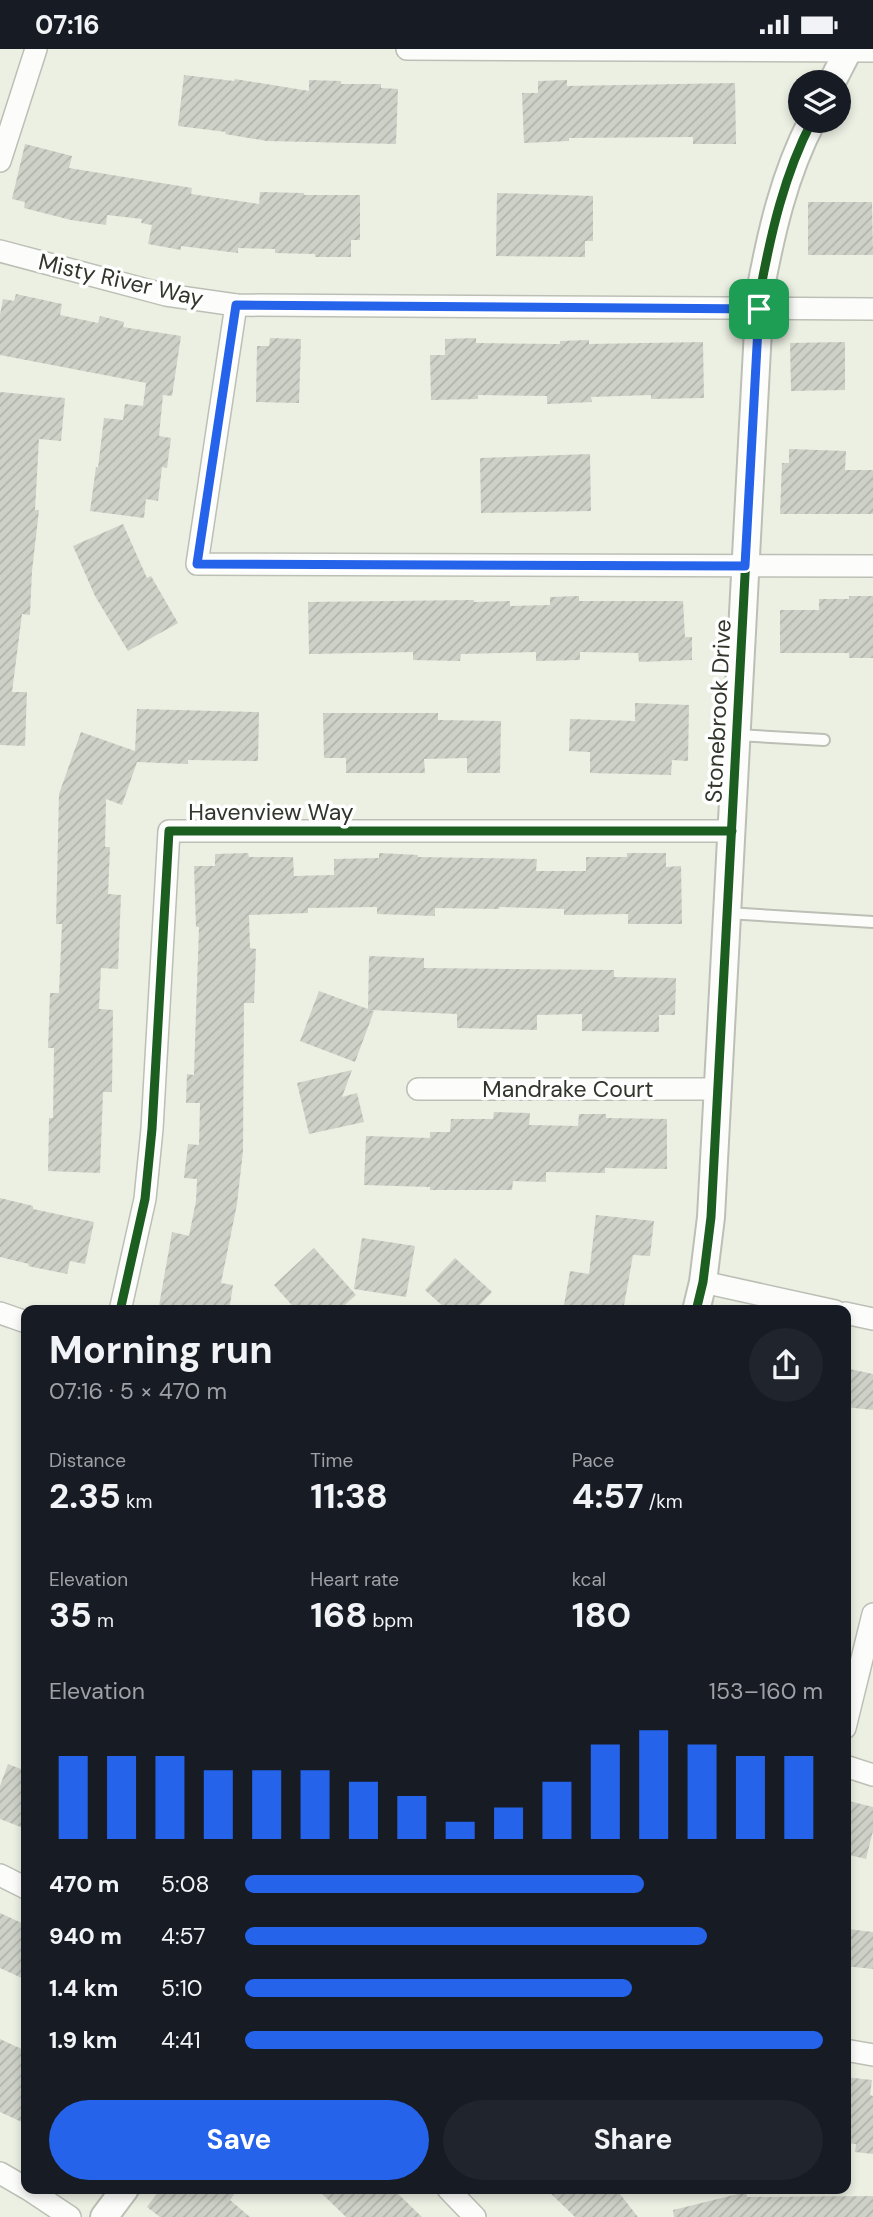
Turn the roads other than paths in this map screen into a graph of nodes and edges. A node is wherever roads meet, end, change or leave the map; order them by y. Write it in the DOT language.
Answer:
graph roads {
  1 [pos="36,49"];
  2 [pos="407,49"];
  3 [pos="857,51"];
  4 [pos="842,70"];
  5 [pos="806,133"];
  6 [pos="0,161"];
  7 [pos="0,251"];
  8 [pos="236,305"];
  9 [pos="759,309"];
  10 [pos="873,309"];
  11 [pos="745,566"];
  12 [pos="873,566"];
  13 [pos="737,735"];
  14 [pos="824,740"];
  15 [pos="732,831"];
  16 [pos="727,913"];
  17 [pos="873,922"];
  18 [pos="418,1089"];
  19 [pos="718,1089"];
  20 [pos="703,1282"];
  21 [pos="121,1305"];
  22 [pos="697,1305"];
  23 [pos="808,1305"];
  24 [pos="0,1313"];
  25 [pos="851,1314"];
  26 [pos="873,1319"];
  27 [pos="21,1320"];
  28 [pos="873,1613"];
  29 [pos="851,1703"];
  30 [pos="851,1768"];
  31 [pos="873,1775"];
  32 [pos="0,1875"];
  33 [pos="21,1886"];
  34 [pos="851,2051"];
  35 [pos="873,2055"];
  36 [pos="0,2172"];
  37 [pos="21,2185"];
  38 [pos="35,2194"];
  39 [pos="121,2194"];
  40 [pos="453,2194"];
  41 [pos="70,2217"];
  42 [pos="104,2217"];
  43 [pos="475,2217"];
  1 -- 6 [label="street"];
  2 -- 3 [label="street"];
  3 -- 4 [label="street"];
  5 -- 9 [label="street, Stonebrook Drive"];
  7 -- 8 [label="street, Misty River Way"];
  8 -- 9 [label="street, Misty River Way"];
  8 -- 11 [label="street"];
  9 -- 10 [label="street, Misty River Way"];
  9 -- 11 [label="street, Stonebrook Drive"];
  11 -- 12 [label="street"];
  11 -- 13 [label="street, Stonebrook Drive"];
  13 -- 14 [label="lane"];
  13 -- 15 [label="street, Stonebrook Drive"];
  15 -- 16 [label="street, Stonebrook Drive"];
  15 -- 21 [label="street, Havenview Way"];
  16 -- 17 [label="lane"];
  16 -- 19 [label="street, Stonebrook Drive"];
  18 -- 19 [label="street, Mandrake Court"];
  19 -- 20 [label="street, Stonebrook Drive"];
  20 -- 22 [label="street, Stonebrook Drive"];
  20 -- 23 [label="street"];
  24 -- 27 [label="street"];
  25 -- 26 [label="street"];
  28 -- 29 [label="street"];
  30 -- 31 [label="street"];
  32 -- 33 [label="street"];
  34 -- 35 [label="street"];
  36 -- 37 [label="street"];
  38 -- 41 [label="street"];
  39 -- 42 [label="street"];
  40 -- 43 [label="street"];
}
